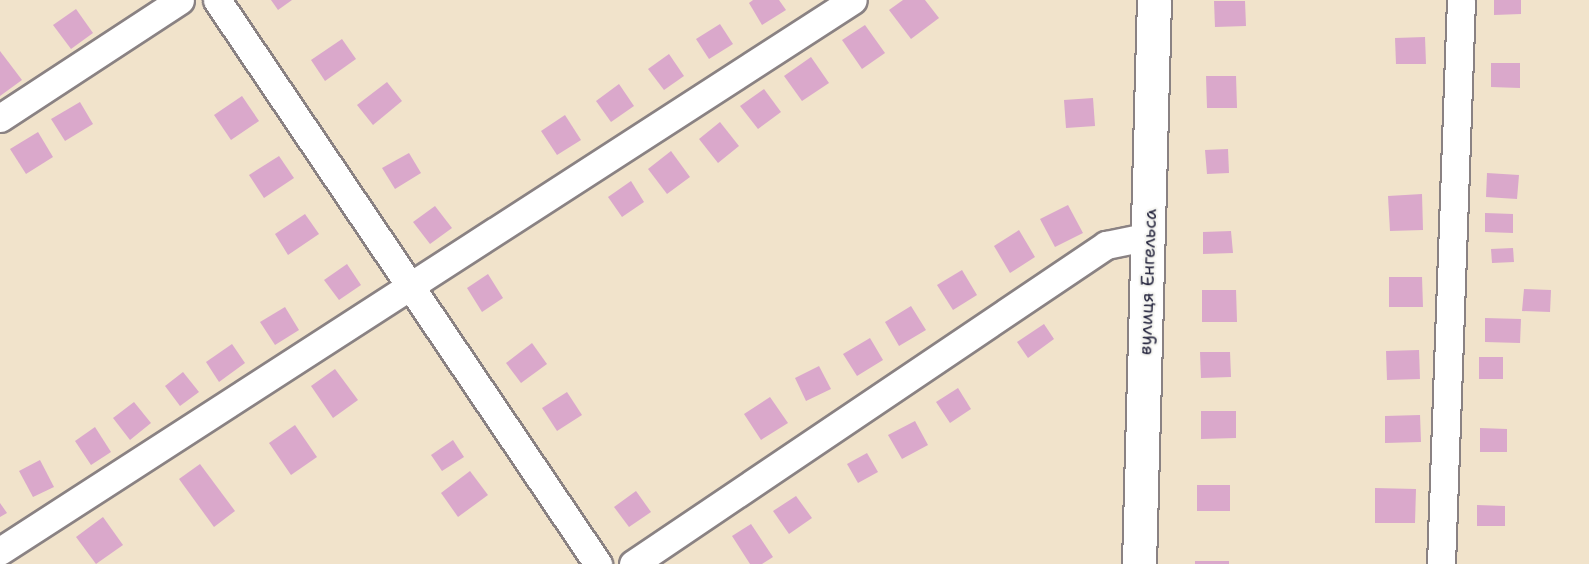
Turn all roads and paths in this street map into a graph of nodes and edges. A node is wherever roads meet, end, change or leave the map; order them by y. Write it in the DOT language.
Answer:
graph roads {
  1 [pos="180,0"];
  2 [pos="217,0"];
  3 [pos="853,0"];
  4 [pos="1154,0"];
  5 [pos="1461,0"];
  6 [pos="0,118"];
  7 [pos="1150,236"];
  8 [pos="410,289"];
  9 [pos="0,551"];
  10 [pos="598,564"];
  11 [pos="633,564"];
  12 [pos="1139,564"];
  13 [pos="1441,564"];
  1 -- 6 [label="street"];
  2 -- 8 [label="street"];
  3 -- 8 [label="street"];
  4 -- 7 [label="street, вулиця Енгельса"];
  5 -- 13 [label="street"];
  7 -- 11 [label="street"];
  7 -- 12 [label="street, вулиця Енгельса"];
  8 -- 9 [label="street"];
  8 -- 10 [label="street"];
}
